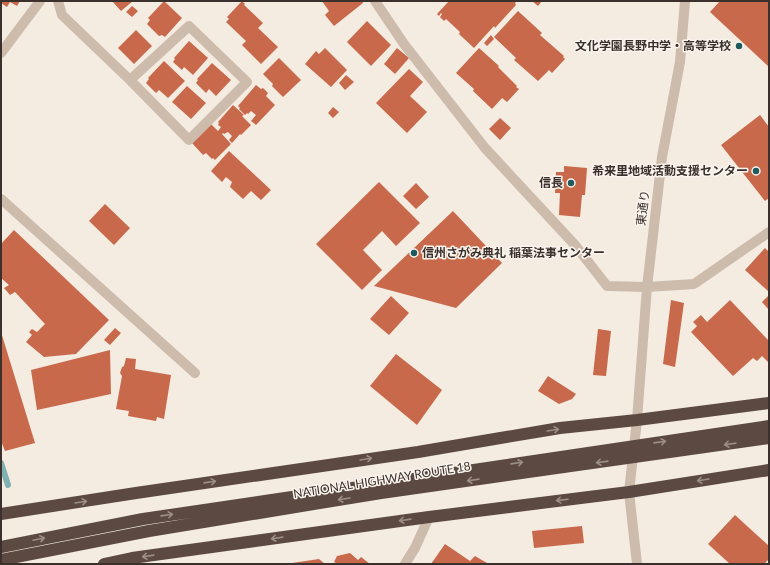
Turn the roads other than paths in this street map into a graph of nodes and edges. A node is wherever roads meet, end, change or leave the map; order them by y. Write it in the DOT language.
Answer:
graph roads {
  1 [pos="40,1"];
  2 [pos="58,1"];
  3 [pos="375,1"];
  4 [pos="685,1"];
  5 [pos="1,53"];
  6 [pos="130,80"];
  7 [pos="1,199"];
  8 [pos="769,232"];
  9 [pos="647,288"];
  10 [pos="195,373"];
  11 [pos="769,403"];
  12 [pos="636,420"];
  13 [pos="769,426"];
  14 [pos="769,438"];
  15 [pos="769,470"];
  16 [pos="628,492"];
  17 [pos="1,514"];
  18 [pos="429,517"];
  19 [pos="1,547"];
  20 [pos="1,560"];
  21 [pos="104,564"];
  22 [pos="405,564"];
  23 [pos="637,564"];
  1 -- 5 [label="street"];
  2 -- 6 [label="street"];
  3 -- 9 [label="street"];
  4 -- 9 [label="street, 東通り"];
  6 -- 6 [label="street"];
  7 -- 10 [label="street"];
  8 -- 9 [label="street"];
  9 -- 12 [label="street, 東通り"];
  11 -- 12 [label="highway"];
  12 -- 16 [label="street, 東通り"];
  17 -- 12 [label="highway, one-way"];
  19 -- 13 [label="highway, NATIONAL HIGHWAY ROUTE 18, one-way"];
  14 -- 20 [label="highway, NATIONAL HIGHWAY ROUTE 18, one-way"];
  15 -- 16 [label="highway, one-way"];
  16 -- 18 [label="highway, one-way"];
  16 -- 23 [label="street, 東通り"];
  18 -- 21 [label="highway, one-way"];
  18 -- 22 [label="street"];
}
